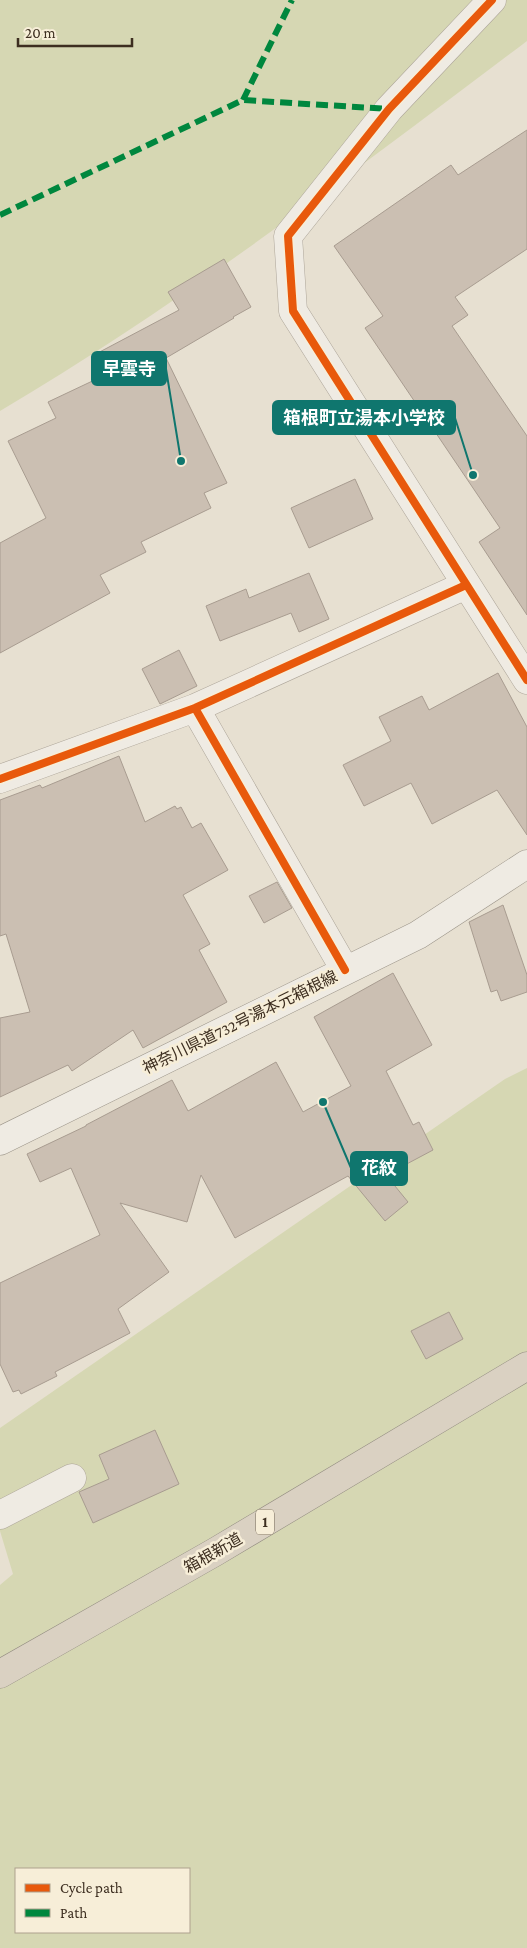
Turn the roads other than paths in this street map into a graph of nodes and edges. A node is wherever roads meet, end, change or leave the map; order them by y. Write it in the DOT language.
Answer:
graph roads {
  1 [pos="492,0"];
  2 [pos="466,585"];
  3 [pos="527,680"];
  4 [pos="195,708"];
  5 [pos="0,779"];
  6 [pos="527,864"];
  7 [pos="345,970"];
  8 [pos="0,1141"];
  9 [pos="527,1366"];
  10 [pos="72,1478"];
  11 [pos="0,1515"];
  12 [pos="0,1674"];
  1 -- 2 [label="street"];
  2 -- 3 [label="street"];
  2 -- 4 [label="street"];
  4 -- 5 [label="street"];
  4 -- 7 [label="street"];
  6 -- 7 [label="street, 神奈川県道732号湯本元箱根線"];
  7 -- 8 [label="street, 神奈川県道732号湯本元箱根線"];
  9 -- 12 [label="highway, 箱根新道 / 1"];
  10 -- 11 [label="street"];
}
